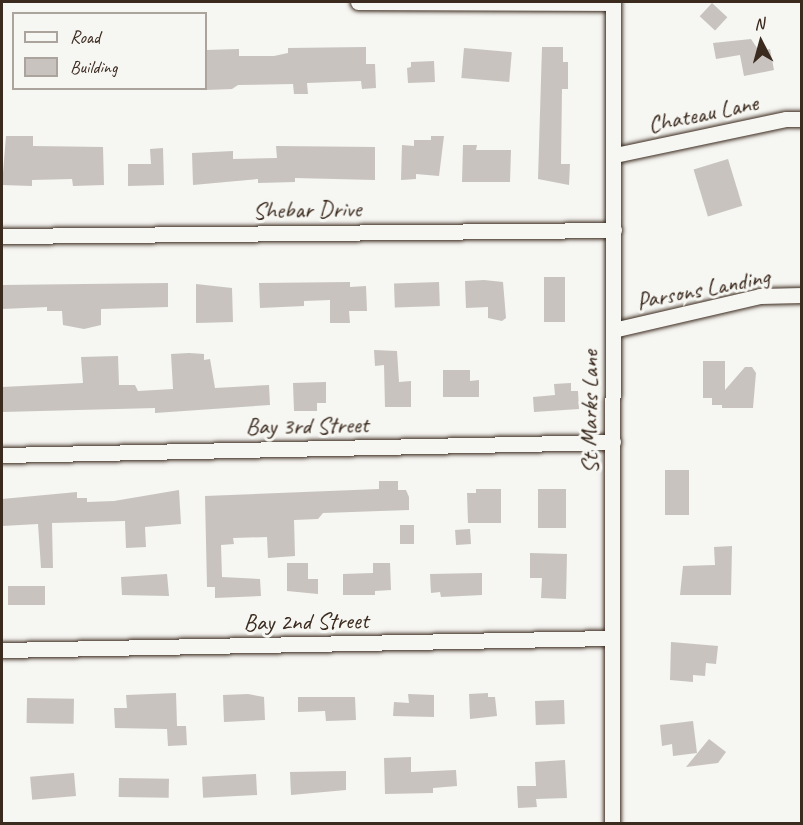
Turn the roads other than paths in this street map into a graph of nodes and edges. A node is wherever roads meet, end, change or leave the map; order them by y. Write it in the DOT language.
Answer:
graph roads {
  1 [pos="358,2"];
  2 [pos="613,2"];
  3 [pos="801,119"];
  4 [pos="615,155"];
  5 [pos="614,230"];
  6 [pos="2,236"];
  7 [pos="801,295"];
  8 [pos="613,330"];
  9 [pos="613,442"];
  10 [pos="2,454"];
  11 [pos="612,638"];
  12 [pos="2,650"];
  13 [pos="612,824"];
  1 -- 2 [label="street"];
  2 -- 4 [label="street, St Marks Lane"];
  3 -- 4 [label="street, Chateau Lane"];
  4 -- 5 [label="street, St Marks Lane"];
  5 -- 6 [label="street, Shebar Drive"];
  5 -- 8 [label="street, St Marks Lane"];
  7 -- 8 [label="street, Parsons Landing"];
  8 -- 9 [label="street, St Marks Lane"];
  9 -- 10 [label="street, Bay 3rd Street"];
  9 -- 11 [label="street, St Marks Lane"];
  11 -- 12 [label="street, Bay 2nd Street"];
  11 -- 13 [label="street, St Marks Lane"];
}
